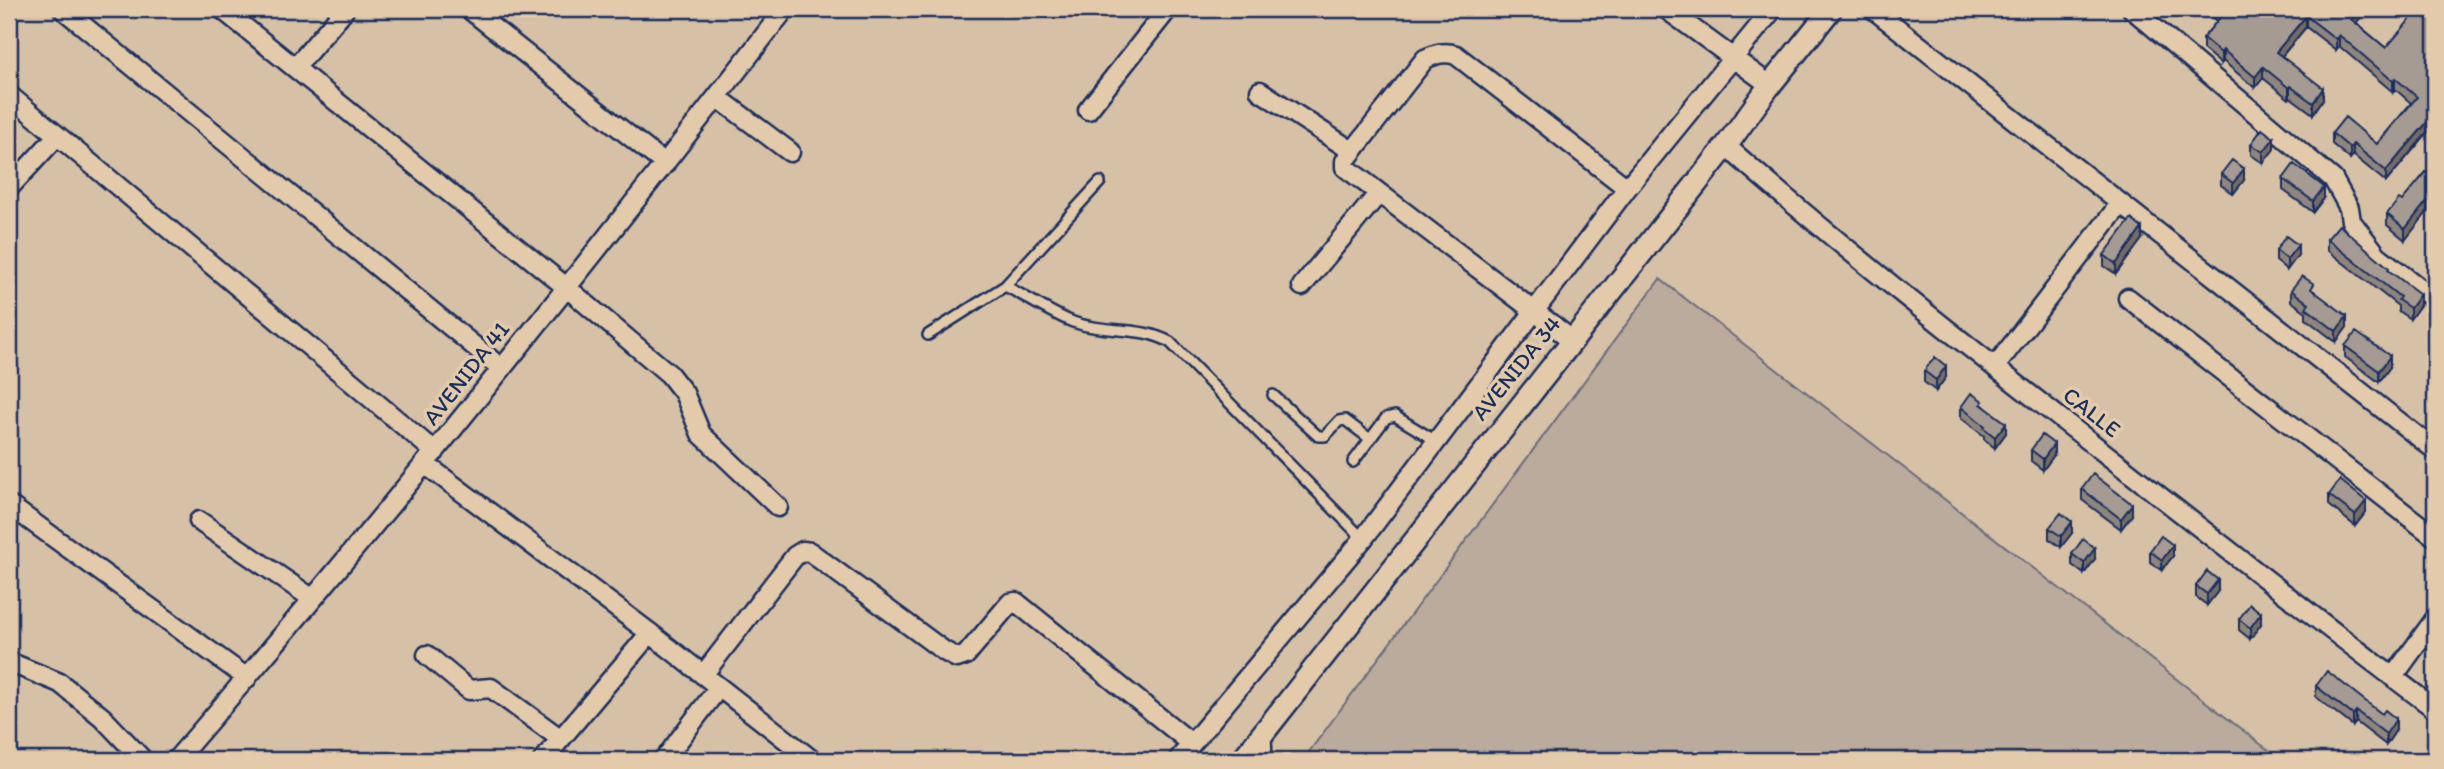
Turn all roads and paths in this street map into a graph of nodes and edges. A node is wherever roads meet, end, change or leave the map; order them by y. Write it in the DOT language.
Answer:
graph roads {
  1 [pos="63,9"];
  2 [pos="222,9"];
  3 [pos="345,9"];
  4 [pos="469,9"];
  5 [pos="785,9"];
  6 [pos="1168,9"];
  7 [pos="1666,9"];
  8 [pos="1773,9"];
  9 [pos="1831,9"];
  10 [pos="1873,9"];
  11 [pos="2132,9"];
  12 [pos="1732,58"];
  13 [pos="295,68"];
  14 [pos="1770,85"];
  15 [pos="1260,92"];
  16 [pos="9,95"];
  17 [pos="717,97"];
  18 [pos="1088,110"];
  19 [pos="57,136"];
  20 [pos="1726,146"];
  21 [pos="1352,151"];
  22 [pos="790,152"];
  23 [pos="665,164"];
  24 [pos="1100,182"];
  25 [pos="9,188"];
  26 [pos="1627,188"];
  27 [pos="1379,193"];
  28 [pos="2120,204"];
  29 [pos="1005,286"];
  30 [pos="1302,286"];
  31 [pos="566,287"];
  32 [pos="2128,298"];
  33 [pos="2435,300"];
  34 [pos="1534,311"];
  35 [pos="928,335"];
  36 [pos="1573,340"];
  37 [pos="1995,367"];
  38 [pos="501,368"];
  39 [pos="1273,395"];
  40 [pos="2435,428"];
  41 [pos="1370,439"];
  42 [pos="1436,441"];
  43 [pos="2429,445"];
  44 [pos="430,458"];
  45 [pos="1353,462"];
  46 [pos="9,505"];
  47 [pos="778,508"];
  48 [pos="199,521"];
  49 [pos="2435,537"];
  50 [pos="1363,539"];
  51 [pos="313,599"];
  52 [pos="2435,619"];
  53 [pos="650,633"];
  54 [pos="427,655"];
  55 [pos="9,662"];
  56 [pos="703,675"];
  57 [pos="2393,677"];
  58 [pos="247,678"];
  59 [pos="719,687"];
  60 [pos="2435,709"];
  61 [pos="1266,730"];
  62 [pos="561,739"];
  63 [pos="1191,743"];
  64 [pos="143,760"];
  65 [pos="176,760"];
  66 [pos="543,760"];
  67 [pos="664,760"];
  68 [pos="812,760"];
  69 [pos="1178,760"];
  70 [pos="1242,760"];
  71 [pos="1267,760"];
  1 -- 38 [label="street"];
  2 -- 13 [label="street"];
  3 -- 13 [label="street"];
  4 -- 23 [label="street"];
  5 -- 17 [label="street, AVENIDA 41"];
  6 -- 18 [label="street"];
  7 -- 12 [label="street"];
  8 -- 12 [label="street"];
  9 -- 14 [label="street, AVENIDA 34"];
  10 -- 28 [label="street"];
  11 -- 33 [label="street"];
  12 -- 14 [label="street"];
  12 -- 26 [label="street"];
  13 -- 31 [label="street"];
  14 -- 20 [label="street, AVENIDA 34"];
  15 -- 21 [label="street"];
  16 -- 19 [label="street"];
  17 -- 22 [label="street"];
  17 -- 23 [label="street, AVENIDA 41"];
  19 -- 25 [label="street"];
  19 -- 44 [label="street"];
  20 -- 36 [label="street, AVENIDA 34"];
  20 -- 37 [label="street, CALLE"];
  21 -- 26 [label="street"];
  21 -- 27 [label="street"];
  23 -- 31 [label="street, AVENIDA 41"];
  24 -- 29 [label="lane"];
  26 -- 34 [label="street"];
  27 -- 30 [label="street"];
  27 -- 34 [label="street"];
  28 -- 37 [label="street"];
  28 -- 43 [label="street"];
  29 -- 35 [label="lane"];
  29 -- 50 [label="lane"];
  31 -- 38 [label="street, AVENIDA 41"];
  31 -- 47 [label="street"];
  32 -- 49 [label="street"];
  34 -- 36 [label="street"];
  34 -- 42 [label="street"];
  36 -- 61 [label="street, AVENIDA 34"];
  37 -- 57 [label="street, CALLE"];
  38 -- 44 [label="street, AVENIDA 41"];
  39 -- 41 [label="lane"];
  40 -- 43 [label="street"];
  41 -- 42 [label="lane"];
  41 -- 45 [label="lane"];
  42 -- 50 [label="street"];
  44 -- 51 [label="street, AVENIDA 41"];
  44 -- 53 [label="street"];
  46 -- 58 [label="street"];
  48 -- 51 [label="street"];
  50 -- 63 [label="street"];
  51 -- 58 [label="street, AVENIDA 41"];
  52 -- 57 [label="street"];
  53 -- 56 [label="street"];
  53 -- 62 [label="street"];
  54 -- 62 [label="street"];
  55 -- 64 [label="street"];
  56 -- 59 [label="street"];
  56 -- 63 [label="street"];
  57 -- 60 [label="street, CALLE"];
  58 -- 65 [label="street, AVENIDA 41"];
  59 -- 67 [label="street"];
  59 -- 68 [label="street"];
  61 -- 70 [label="street, AVENIDA 34"];
  61 -- 71 [label="lane"];
  62 -- 66 [label="street"];
  63 -- 69 [label="street"];
}
